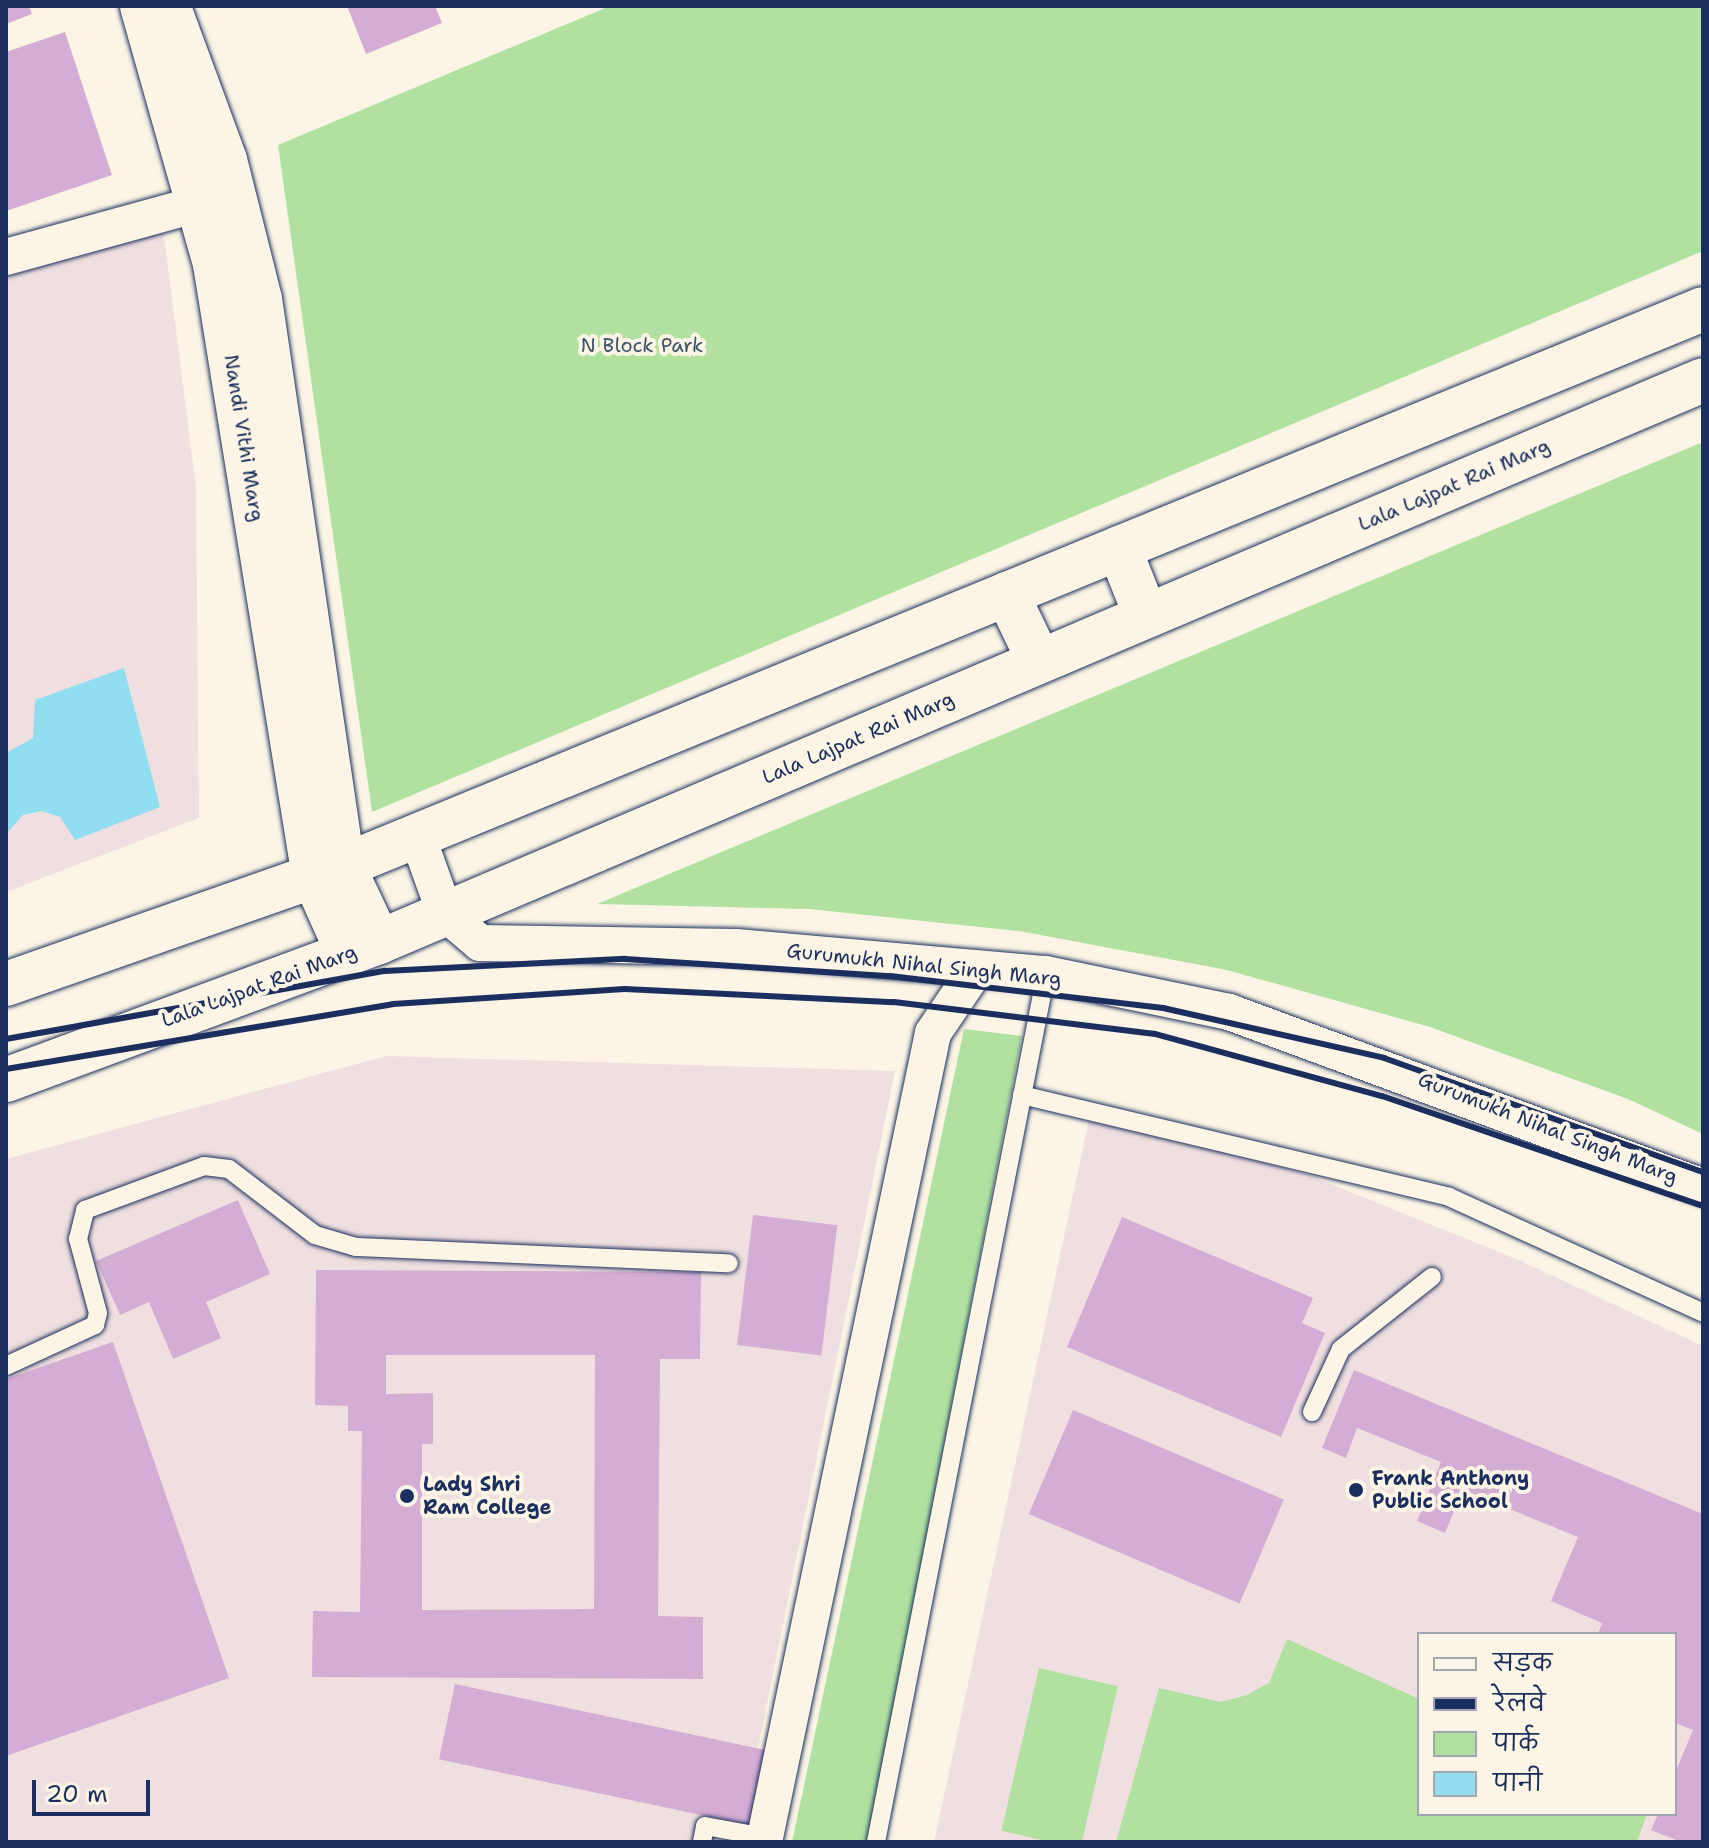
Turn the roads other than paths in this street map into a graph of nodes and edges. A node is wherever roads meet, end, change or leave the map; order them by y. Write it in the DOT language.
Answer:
graph roads {
  1 [pos="142,6"];
  2 [pos="169,6"];
  3 [pos="216,199"];
  4 [pos="6,257"];
  5 [pos="1703,309"];
  6 [pos="1703,380"];
  7 [pos="1119,548"];
  8 [pos="1007,594"];
  9 [pos="1146,616"];
  10 [pos="1039,661"];
  11 [pos="417,835"];
  12 [pos="329,871"];
  13 [pos="445,913"];
  14 [pos="363,947"];
  15 [pos="977,968"];
  16 [pos="1046,974"];
  17 [pos="6,984"];
  18 [pos="6,1080"];
  19 [pos="1022,1095"];
  20 [pos="1703,1187"];
  21 [pos="729,1263"];
  22 [pos="1432,1277"];
  23 [pos="1703,1313"];
  24 [pos="6,1366"];
  25 [pos="1312,1412"];
  26 [pos="765,1840"];
  27 [pos="702,1842"];
  28 [pos="876,1842"];
  1 -- 3 [label="main road, Nandi Vithi Marg"];
  2 -- 3 [label="main road, Nandi Vithi Marg"];
  3 -- 4 [label="street"];
  3 -- 12 [label="main road, Nandi Vithi Marg"];
  5 -- 7 [label="main road"];
  6 -- 9 [label="main road, Lala Lajpat Rai Marg"];
  7 -- 8 [label="main road"];
  7 -- 9 [label="main road"];
  8 -- 10 [label="main road"];
  8 -- 11 [label="main road"];
  9 -- 10 [label="main road, Lala Lajpat Rai Marg"];
  10 -- 13 [label="main road, Lala Lajpat Rai Marg"];
  11 -- 12 [label="main road"];
  11 -- 13 [label="street, Gurumukh Nihal Singh Marg"];
  12 -- 14 [label="main road, Nandi Vithi Marg"];
  12 -- 17 [label="main road"];
  13 -- 14 [label="main road, Lala Lajpat Rai Marg"];
  13 -- 15 [label="street, Gurumukh Nihal Singh Marg"];
  14 -- 18 [label="main road, Lala Lajpat Rai Marg"];
  15 -- 16 [label="street, Gurumukh Nihal Singh Marg"];
  15 -- 26 [label="street"];
  16 -- 19 [label="lane"];
  16 -- 20 [label="street, Gurumukh Nihal Singh Marg"];
  19 -- 23 [label="lane"];
  19 -- 28 [label="lane"];
  21 -- 24 [label="lane"];
  22 -- 25 [label="lane"];
  26 -- 27 [label="lane"];
}
